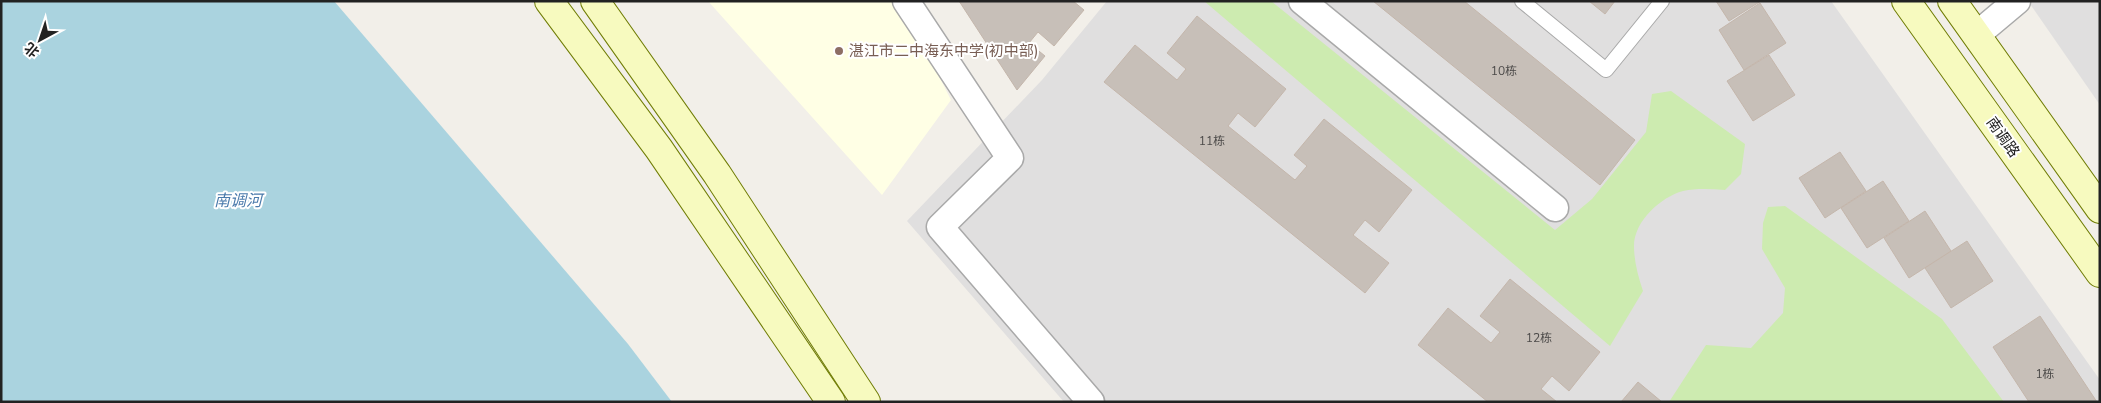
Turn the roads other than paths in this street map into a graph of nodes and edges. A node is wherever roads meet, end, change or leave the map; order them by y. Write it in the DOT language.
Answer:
graph roads {
  1 [pos="549,1"];
  2 [pos="595,1"];
  3 [pos="906,1"];
  4 [pos="1302,1"];
  5 [pos="1522,1"];
  6 [pos="1662,1"];
  7 [pos="1906,1"];
  8 [pos="1952,1"];
  9 [pos="2017,1"];
  10 [pos="1980,41"];
  11 [pos="1555,208"];
  12 [pos="2100,209"];
  13 [pos="2100,273"];
  14 [pos="831,402"];
  15 [pos="866,402"];
  16 [pos="1091,402"];
  1 -- 14 [label="street"];
  2 -- 15 [label="street"];
  3 -- 16 [label="street"];
  4 -- 11 [label="street"];
  5 -- 6 [label="lane"];
  7 -- 13 [label="street, 南调路"];
  8 -- 10 [label="street"];
  9 -- 10 [label="street"];
  10 -- 12 [label="street"];
}
